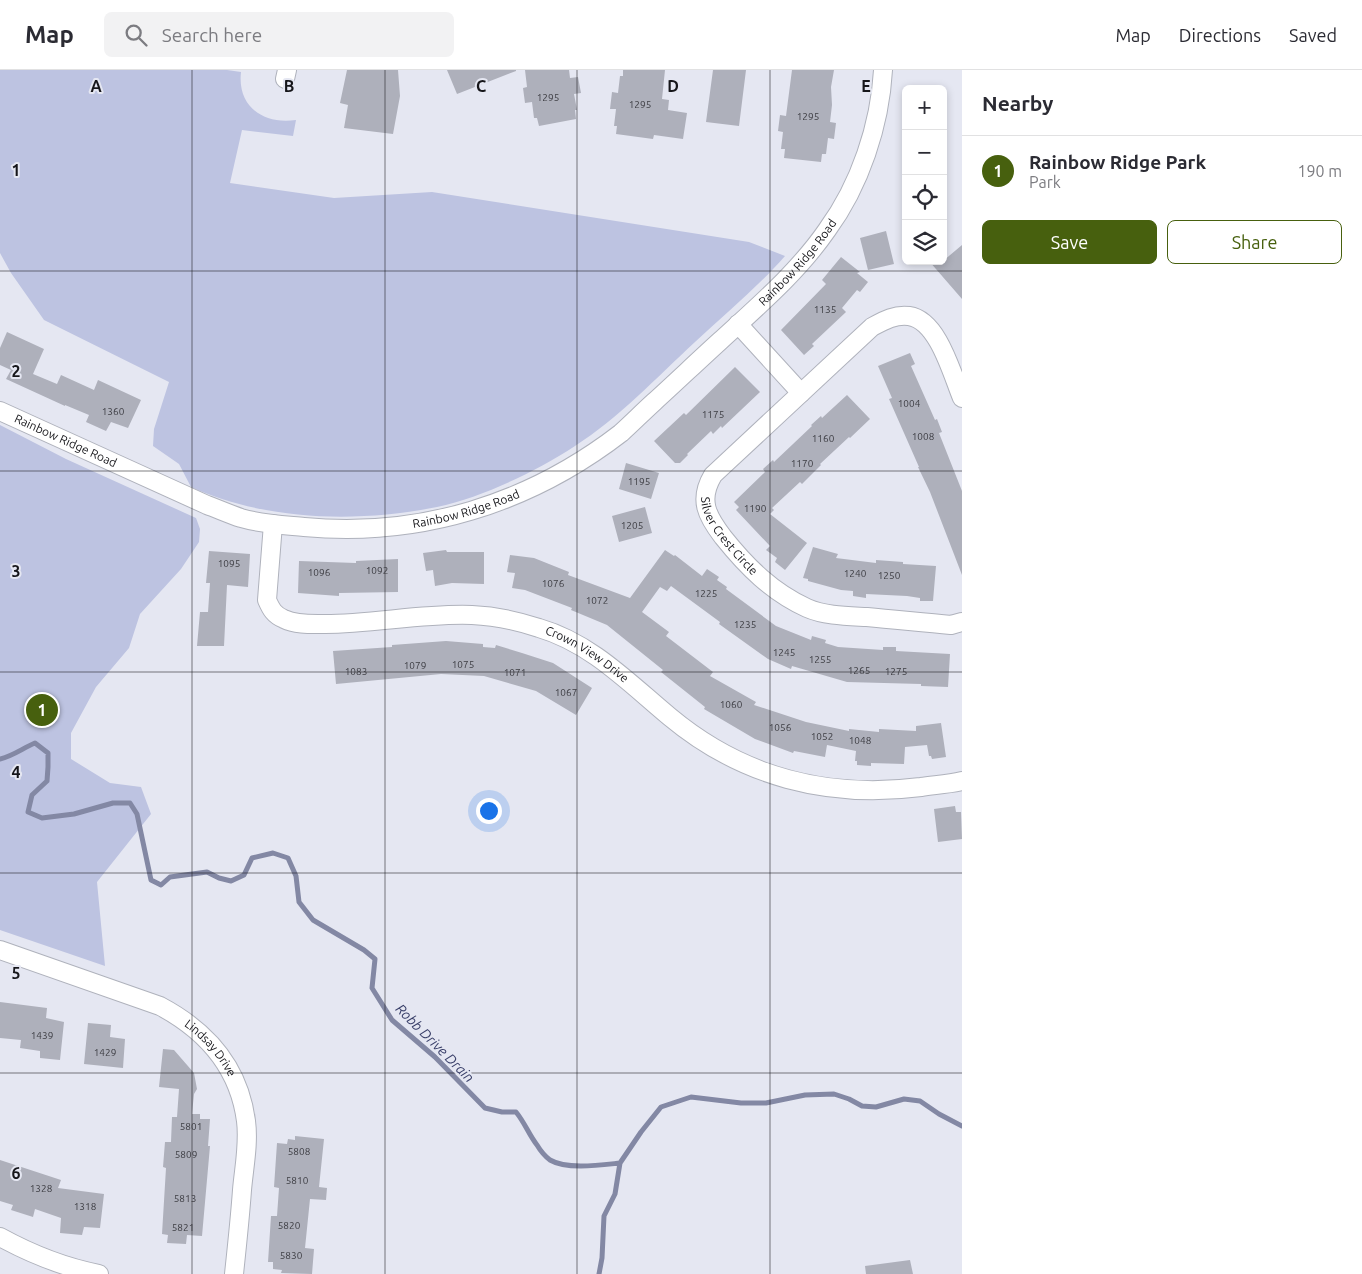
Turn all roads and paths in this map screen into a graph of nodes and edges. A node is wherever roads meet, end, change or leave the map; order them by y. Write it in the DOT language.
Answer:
graph roads {
  1 [pos="883,70"];
  2 [pos="738,324"];
  3 [pos="801,392"];
  4 [pos="962,398"];
  5 [pos="0,411"];
  6 [pos="273,524"];
  7 [pos="962,622"];
  8 [pos="962,781"];
  9 [pos="0,950"];
  10 [pos="0,1237"];
  11 [pos="98,1274"];
  12 [pos="234,1274"];
  1 -- 2 [label="street, Rainbow Ridge Road"];
  2 -- 3 [label="street"];
  2 -- 6 [label="street, Rainbow Ridge Road"];
  3 -- 4 [label="street, Silver Crest Circle"];
  3 -- 7 [label="street, Silver Crest Circle"];
  5 -- 6 [label="street, Rainbow Ridge Road"];
  6 -- 8 [label="street, Crown View Drive"];
  9 -- 12 [label="street, Lindsay Drive"];
  10 -- 11 [label="street"];
}
